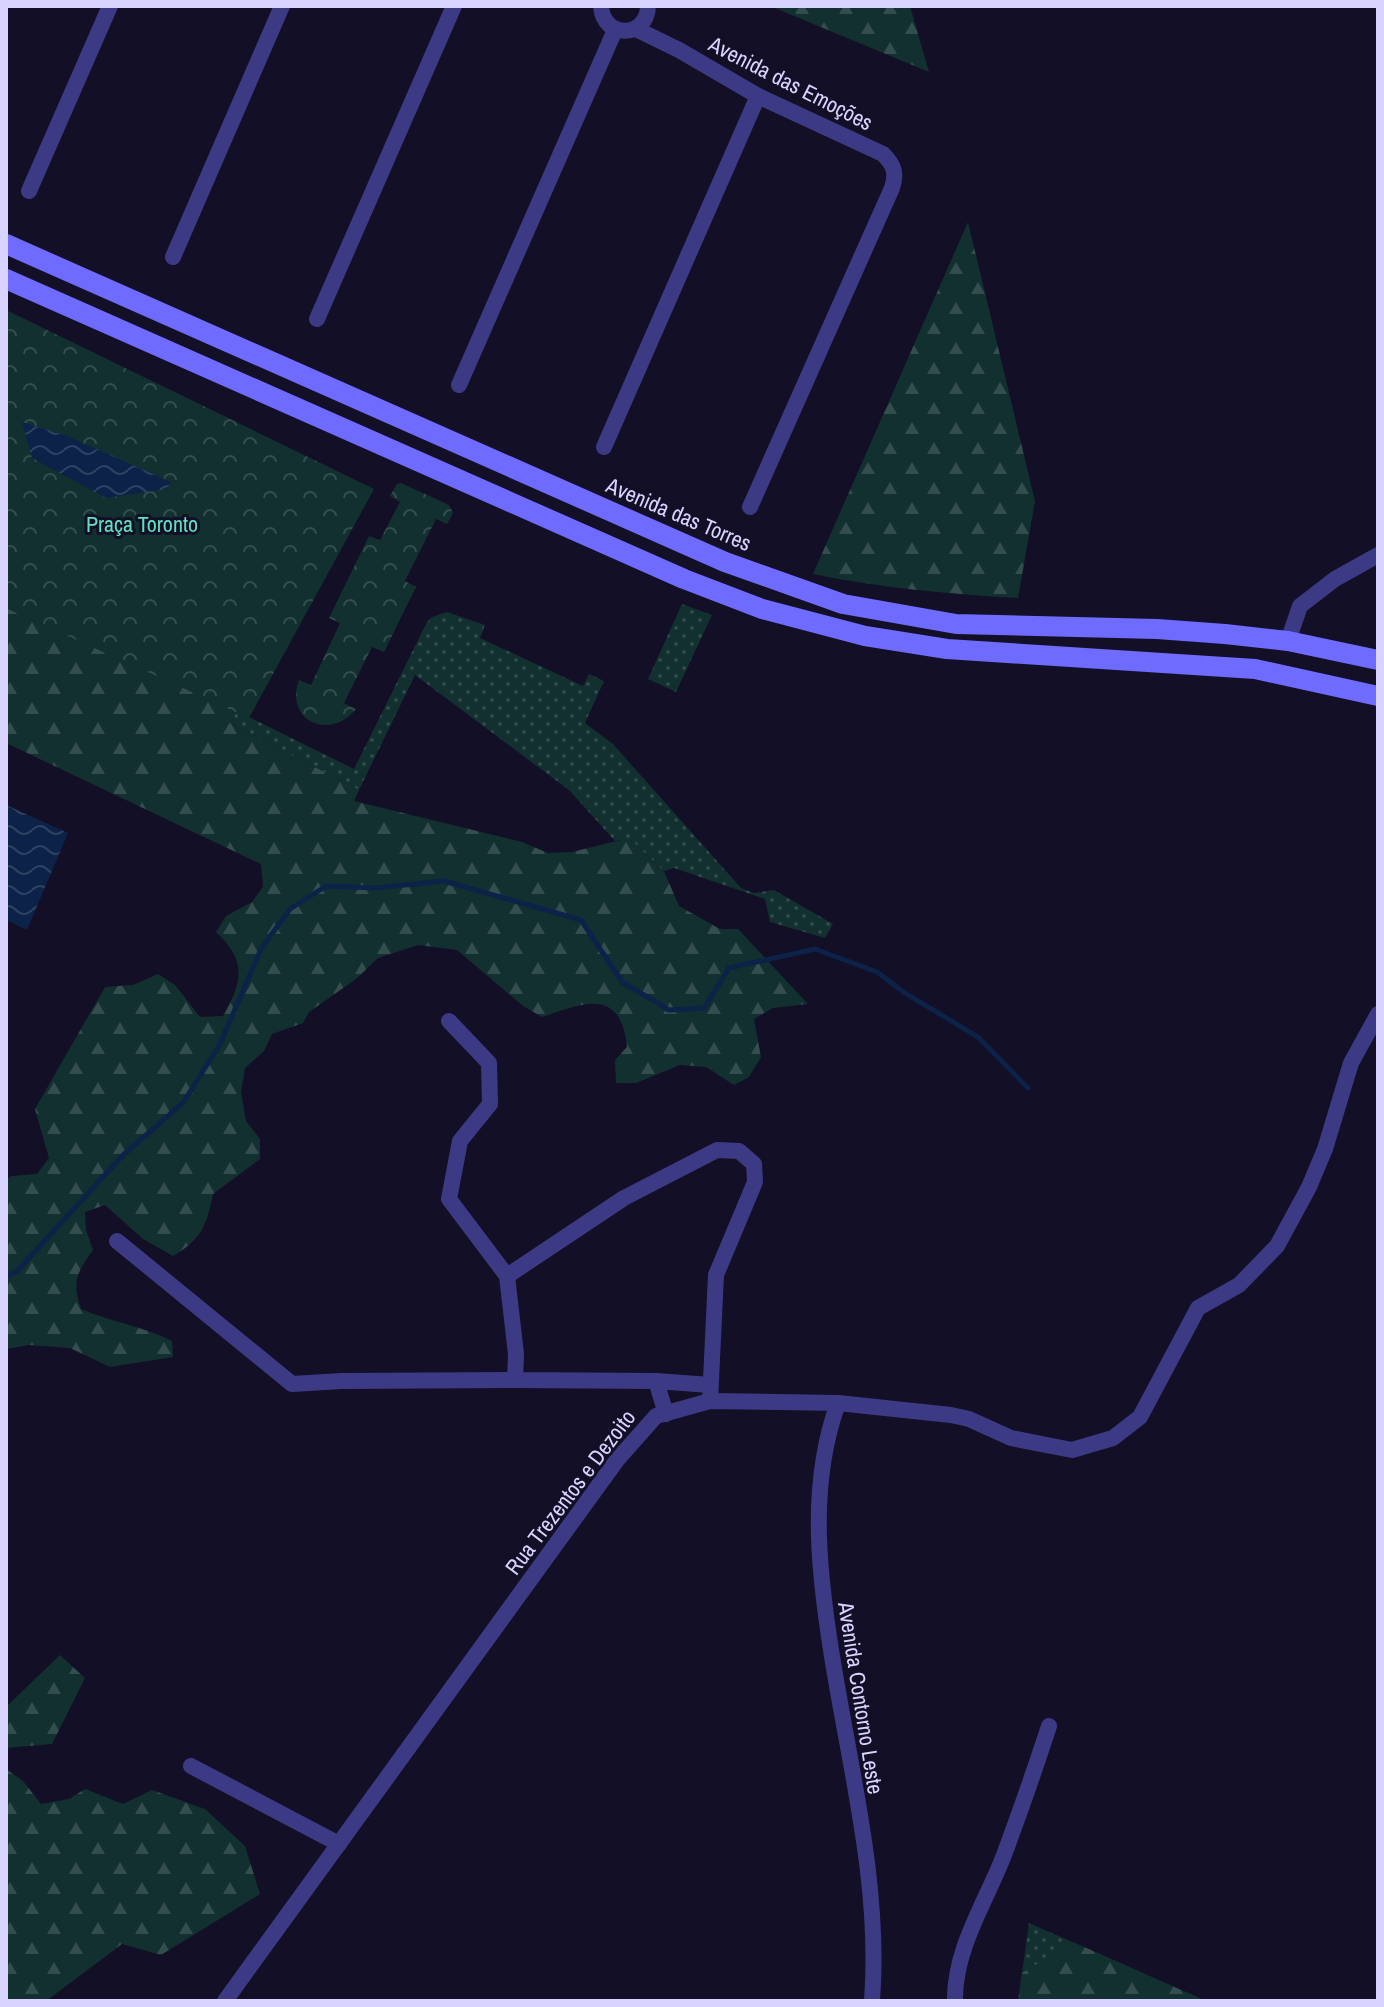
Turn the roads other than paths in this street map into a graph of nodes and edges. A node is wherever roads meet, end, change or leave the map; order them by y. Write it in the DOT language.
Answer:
graph roads {
  1 [pos="110,6"];
  2 [pos="282,6"];
  3 [pos="454,6"];
  4 [pos="597,8"];
  5 [pos="648,8"];
  6 [pos="636,29"];
  7 [pos="615,30"];
  8 [pos="679,50"];
  9 [pos="758,96"];
  10 [pos="29,191"];
  11 [pos="6,244"];
  12 [pos="173,257"];
  13 [pos="40,259"];
  14 [pos="15,283"];
  15 [pos="317,319"];
  16 [pos="459,385"];
  17 [pos="604,447"];
  18 [pos="750,507"];
  19 [pos="1378,555"];
  20 [pos="1288,641"];
  21 [pos="1378,660"];
  22 [pos="1378,696"];
  23 [pos="1378,1014"];
  24 [pos="449,1021"];
  25 [pos="117,1241"];
  26 [pos="507,1276"];
  27 [pos="515,1380"];
  28 [pos="656,1381"];
  29 [pos="710,1393"];
  30 [pos="838,1403"];
  31 [pos="666,1414"];
  32 [pos="1049,1726"];
  33 [pos="191,1766"];
  34 [pos="339,1844"];
  35 [pos="225,2001"];
  36 [pos="872,2001"];
  37 [pos="955,2001"];
  1 -- 10 [label="street"];
  2 -- 12 [label="street"];
  3 -- 15 [label="street"];
  4 -- 7 [label="street"];
  5 -- 6 [label="street, Avenida das Emoções"];
  5 -- 8 [label="street, Avenida das Emoções"];
  6 -- 7 [label="street, Avenida das Emoções"];
  6 -- 8 [label="street, Avenida das Emoções"];
  7 -- 16 [label="street"];
  8 -- 9 [label="street, Avenida das Emoções"];
  9 -- 17 [label="street"];
  9 -- 18 [label="street, Avenida das Emoções"];
  11 -- 13 [label="main road, Avenida das Torres"];
  13 -- 14 [label="main road"];
  13 -- 20 [label="main road, Avenida das Torres"];
  14 -- 22 [label="main road"];
  19 -- 20 [label="street"];
  20 -- 21 [label="main road, Avenida das Torres"];
  23 -- 30 [label="street, Rua Trezentos e Dezoito"];
  24 -- 26 [label="street"];
  25 -- 27 [label="street"];
  26 -- 27 [label="street"];
  26 -- 29 [label="street"];
  27 -- 28 [label="street"];
  28 -- 29 [label="street"];
  28 -- 31 [label="street"];
  29 -- 30 [label="street, Rua Trezentos e Dezoito"];
  29 -- 31 [label="street, Rua Trezentos e Dezoito"];
  30 -- 36 [label="street, Avenida Contorno Leste"];
  31 -- 34 [label="street, Rua Trezentos e Dezoito"];
  32 -- 37 [label="street"];
  33 -- 34 [label="street"];
  34 -- 35 [label="street, Rua Trezentos e Dezoito"];
}
